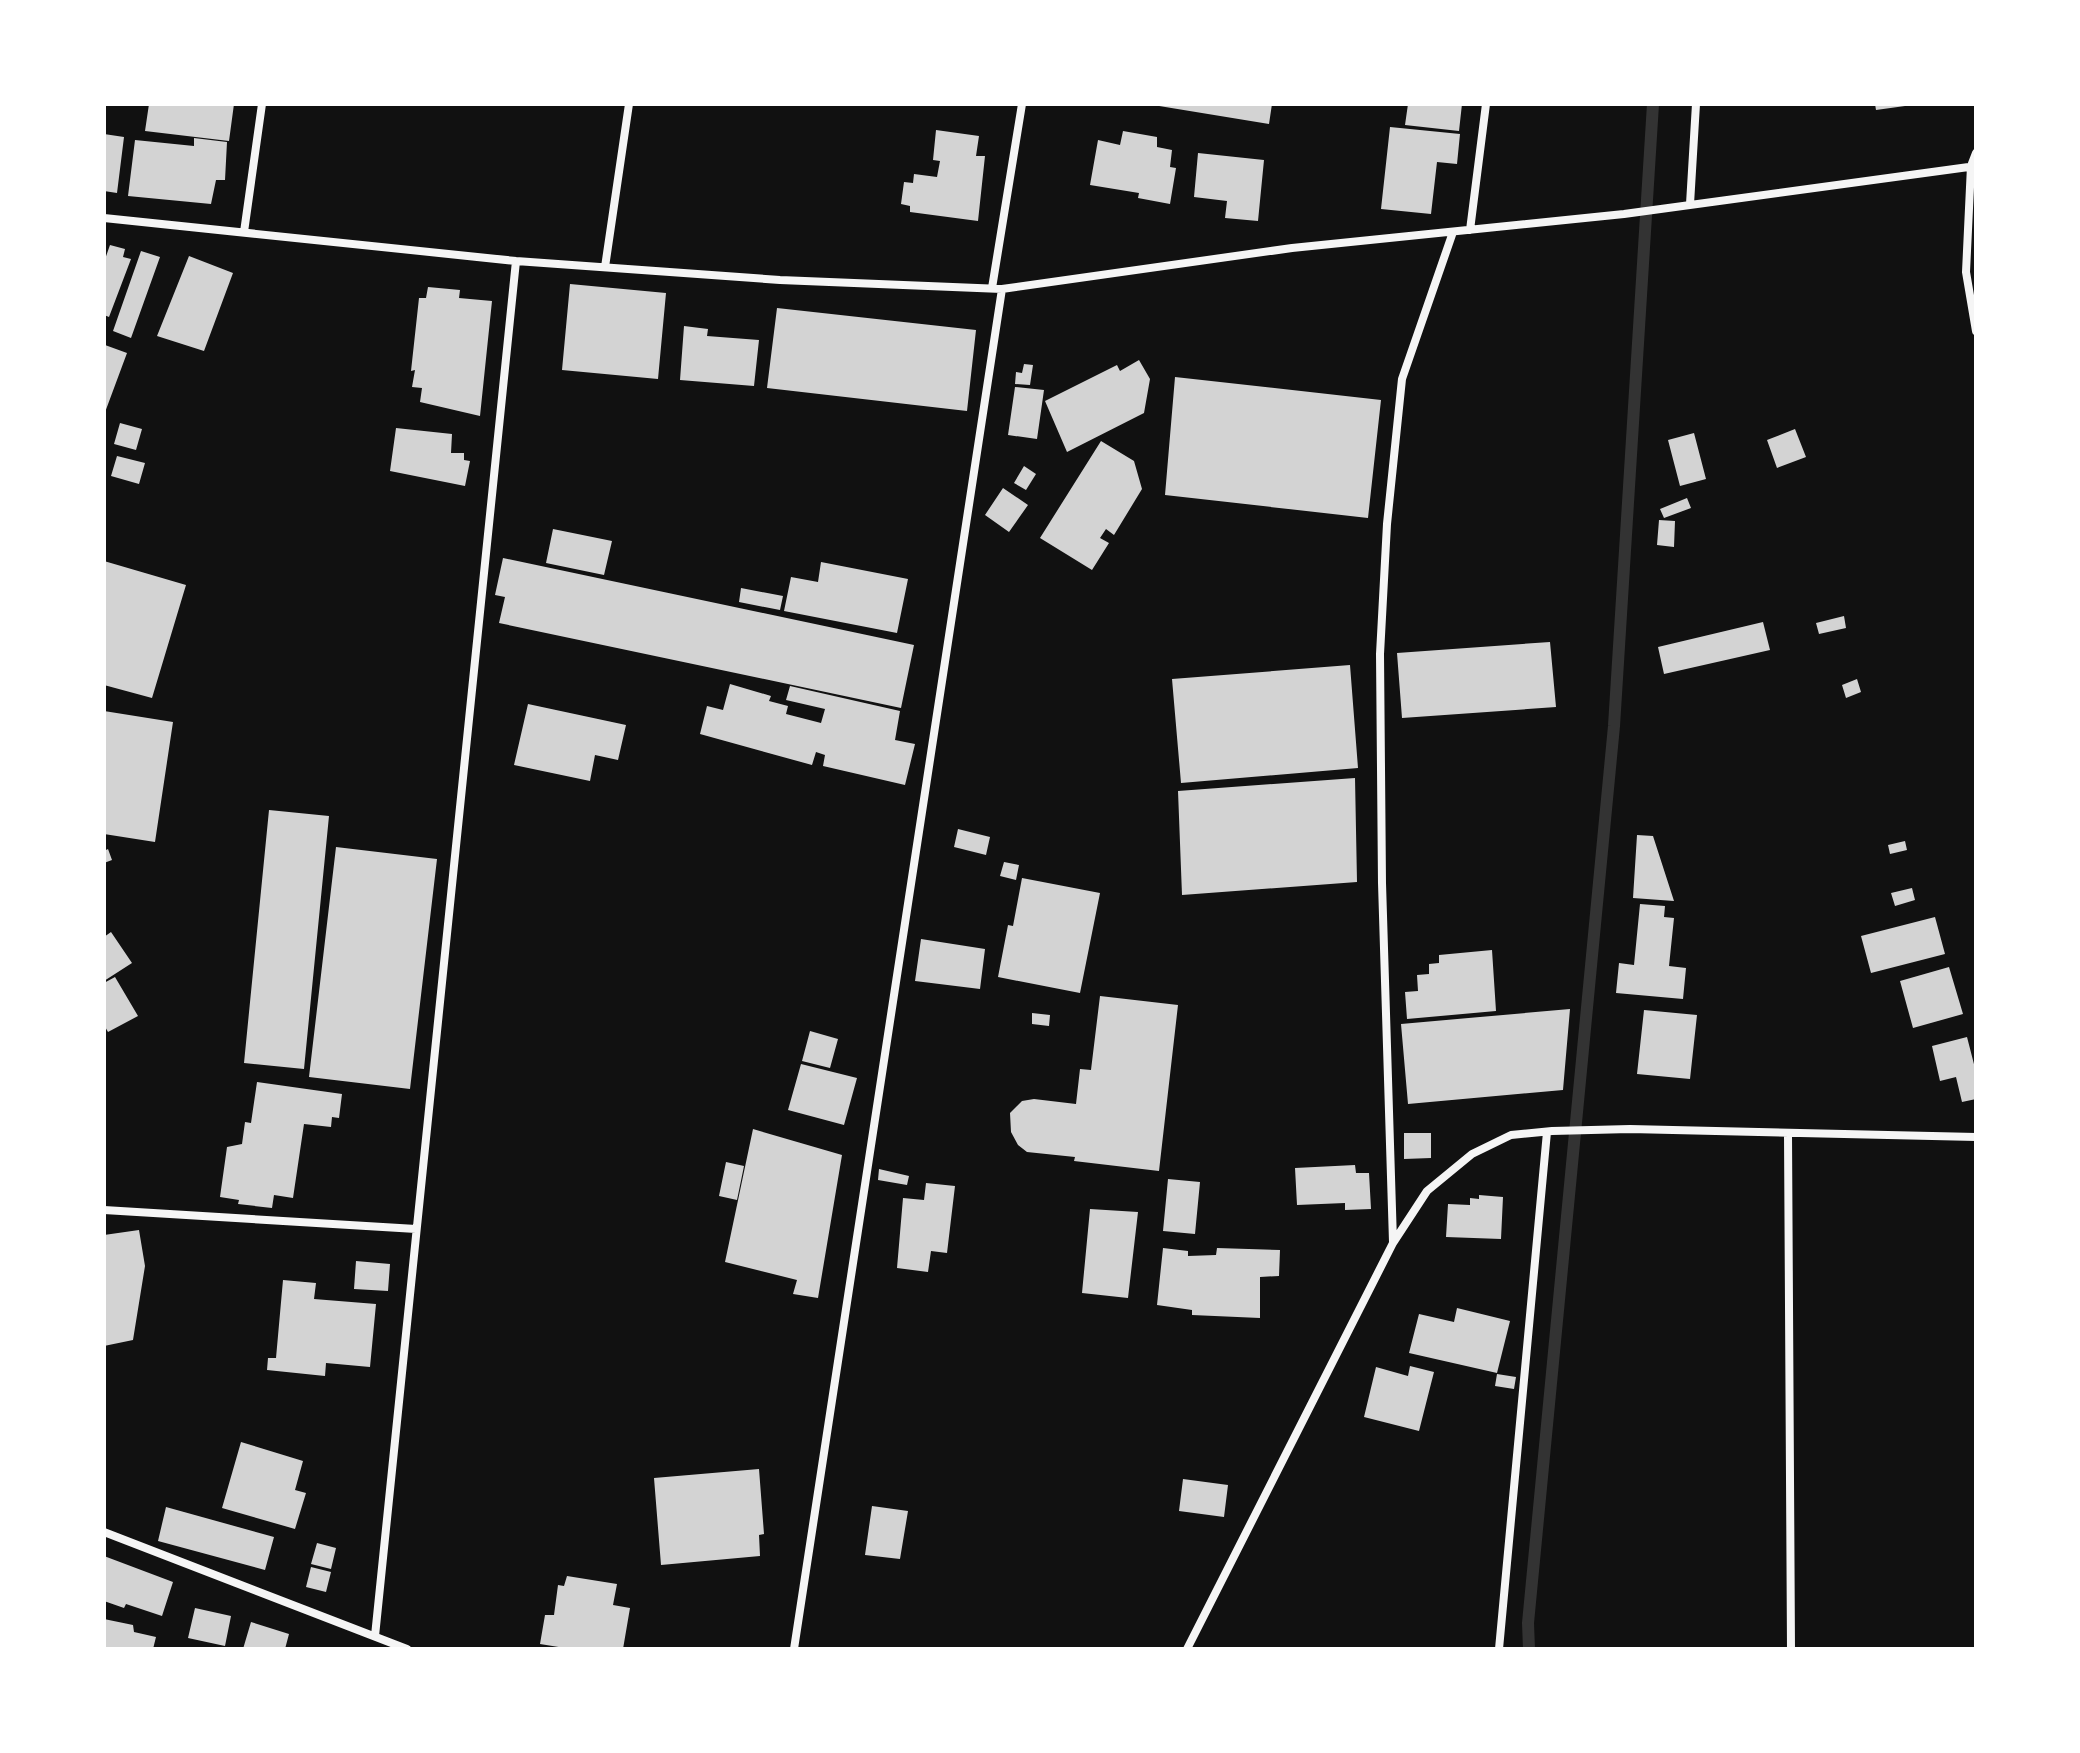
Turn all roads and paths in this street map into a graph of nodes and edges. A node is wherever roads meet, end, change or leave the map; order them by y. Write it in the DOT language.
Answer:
graph roads {
  1 [pos="262,104"];
  2 [pos="629,104"];
  3 [pos="1022,104"];
  4 [pos="1486,104"];
  5 [pos="1696,104"];
  6 [pos="1976,153"];
  7 [pos="1973,166"];
  8 [pos="1690,204"];
  9 [pos="104,218"];
  10 [pos="1470,230"];
  11 [pos="244,232"];
  12 [pos="1453,232"];
  13 [pos="516,261"];
  14 [pos="605,267"];
  15 [pos="992,288"];
  16 [pos="1002,289"];
  17 [pos="1976,331"];
  18 [pos="1547,1132"];
  19 [pos="1788,1134"];
  20 [pos="1976,1137"];
  21 [pos="104,1210"];
  22 [pos="416,1229"];
  23 [pos="1393,1243"];
  24 [pos="104,1532"];
  25 [pos="375,1636"];
  26 [pos="407,1649"];
  27 [pos="794,1649"];
  28 [pos="1187,1649"];
  29 [pos="1499,1649"];
  30 [pos="1791,1649"];
  1 -- 11 [label="street"];
  2 -- 14 [label="street"];
  3 -- 15 [label="street"];
  4 -- 10 [label="street"];
  5 -- 8 [label="street"];
  6 -- 7 [label="street"];
  7 -- 8 [label="street"];
  7 -- 17 [label="street"];
  8 -- 10 [label="street"];
  9 -- 11 [label="street"];
  10 -- 12 [label="street"];
  11 -- 13 [label="street"];
  12 -- 16 [label="street"];
  12 -- 23 [label="street"];
  13 -- 14 [label="street"];
  13 -- 22 [label="street"];
  14 -- 15 [label="street"];
  15 -- 16 [label="street"];
  16 -- 27 [label="street"];
  18 -- 19 [label="street"];
  18 -- 23 [label="street"];
  18 -- 29 [label="street"];
  19 -- 20 [label="street"];
  19 -- 30 [label="street"];
  21 -- 22 [label="street"];
  22 -- 25 [label="street"];
  23 -- 28 [label="street"];
  24 -- 25 [label="street"];
  25 -- 26 [label="street"];
}
